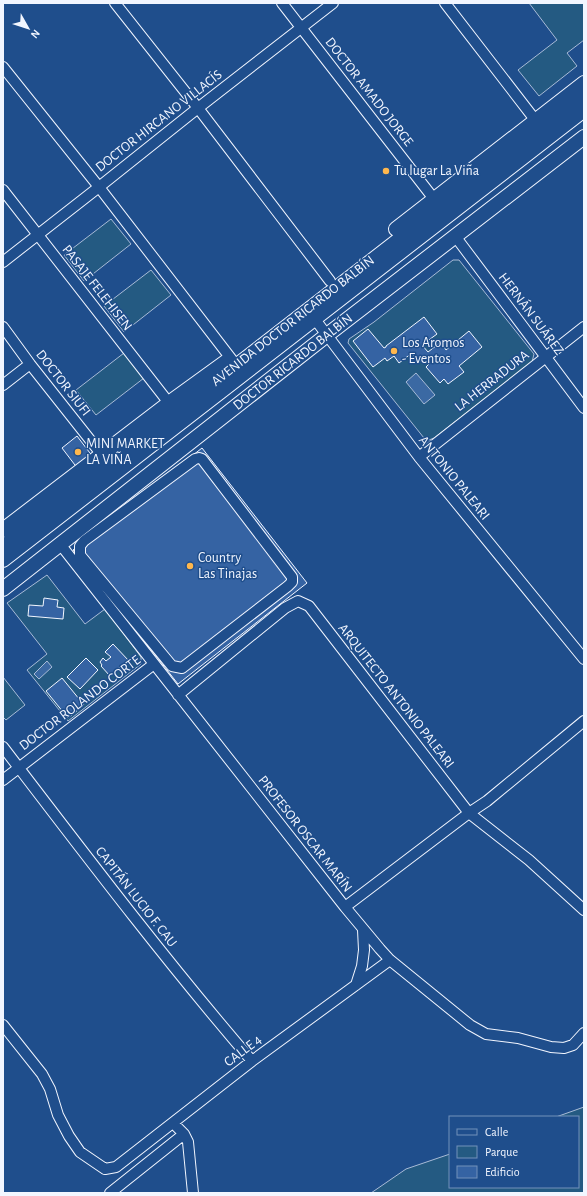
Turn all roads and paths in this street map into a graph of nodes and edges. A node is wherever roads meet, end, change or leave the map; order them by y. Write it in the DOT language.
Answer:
graph roads {
  1 [pos="115,3"];
  2 [pos="282,3"];
  3 [pos="333,3"];
  4 [pos="444,3"];
  5 [pos="301,28"];
  6 [pos="3,67"];
  7 [pos="584,83"];
  8 [pos="584,96"];
  9 [pos="198,108"];
  10 [pos="584,110"];
  11 [pos="536,121"];
  12 [pos="584,137"];
  13 [pos="99,187"];
  14 [pos="3,190"];
  15 [pos="434,199"];
  16 [pos="38,235"];
  17 [pos="455,236"];
  18 [pos="3,262"];
  19 [pos="330,282"];
  20 [pos="311,315"];
  21 [pos="3,327"];
  22 [pos="584,328"];
  23 [pos="326,335"];
  24 [pos="545,357"];
  25 [pos="30,364"];
  26 [pos="237,366"];
  27 [pos="3,385"];
  28 [pos="169,403"];
  29 [pos="584,408"];
  30 [pos="102,455"];
  31 [pos="419,457"];
  32 [pos="130,490"];
  33 [pos="138,502"];
  34 [pos="3,530"];
  35 [pos="60,544"];
  36 [pos="3,547"];
  37 [pos="3,560"];
  38 [pos="3,589"];
  39 [pos="584,659"];
  40 [pos="154,664"];
  41 [pos="178,694"];
  42 [pos="584,721"];
  43 [pos="3,747"];
  44 [pos="19,767"];
  45 [pos="3,780"];
  46 [pos="469,813"];
  47 [pos="345,907"];
  48 [pos="584,910"];
  49 [pos="363,930"];
  50 [pos="390,960"];
  51 [pos="356,985"];
  52 [pos="3,1025"];
  53 [pos="584,1033"];
  54 [pos="252,1061"];
  55 [pos="173,1123"];
  56 [pos="184,1134"];
  57 [pos="110,1193"];
  58 [pos="193,1193"];
  1 -- 9 [label="street"];
  2 -- 5 [label="street, DOCTOR AMADO JORGE"];
  3 -- 5 [label="street, DOCTOR HIRCANO VILLACÍS"];
  4 -- 11 [label="street"];
  5 -- 9 [label="street, DOCTOR HIRCANO VILLACÍS"];
  5 -- 15 [label="street, DOCTOR AMADO JORGE"];
  6 -- 13 [label="street"];
  7 -- 11 [label="street"];
  8 -- 20 [label="street, AVENIDA DOCTOR RICARDO BALBÍN"];
  9 -- 13 [label="street, DOCTOR HIRCANO VILLACÍS"];
  9 -- 19 [label="street"];
  10 -- 20 [label="street, AVENIDA DOCTOR RICARDO BALBÍN"];
  11 -- 15 [label="street"];
  12 -- 17 [label="street, DOCTOR RICARDO BALBÍN"];
  13 -- 16 [label="street, DOCTOR HIRCANO VILLACÍS"];
  13 -- 26 [label="street"];
  14 -- 16 [label="street, PASAJE FELEHISEN"];
  15 -- 19 [label="street"];
  16 -- 18 [label="street, DOCTOR HIRCANO VILLACÍS"];
  16 -- 28 [label="street, PASAJE FELEHISEN"];
  17 -- 23 [label="street, DOCTOR RICARDO BALBÍN"];
  17 -- 24 [label="street, HERNÁN SUÁREZ"];
  19 -- 26 [label="street"];
  20 -- 23 [label="street, ANTONIO PALEARI"];
  20 -- 26 [label="street, AVENIDA DOCTOR RICARDO BALBÍN"];
  21 -- 25 [label="street, DOCTOR SIUFI"];
  22 -- 24 [label="street, LA HERRADURA"];
  23 -- 31 [label="street, ANTONIO PALEARI"];
  23 -- 32 [label="street, DOCTOR RICARDO BALBÍN"];
  24 -- 29 [label="street, HERNÁN SUÁREZ"];
  24 -- 31 [label="street, LA HERRADURA"];
  25 -- 27 [label="street"];
  25 -- 30 [label="street, DOCTOR SIUFI"];
  26 -- 28 [label="street"];
  26 -- 36 [label="street, AVENIDA DOCTOR RICARDO BALBÍN"];
  26 -- 37 [label="street, AVENIDA DOCTOR RICARDO BALBÍN"];
  28 -- 30 [label="street"];
  30 -- 34 [label="street"];
  31 -- 39 [label="street, ANTONIO PALEARI"];
  32 -- 33 [label="street"];
  32 -- 35 [label="street, DOCTOR RICARDO BALBÍN"];
  33 -- 33 [label="street"];
  35 -- 38 [label="street, DOCTOR RICARDO BALBÍN"];
  35 -- 40 [label="street, PROFESOR OSCAR MARÍN"];
  40 -- 41 [label="street, PROFESOR OSCAR MARÍN"];
  40 -- 44 [label="street, DOCTOR ROLANDO CORTE"];
  41 -- 46 [label="street, ARQUITECTO ANTONIO PALEARI"];
  41 -- 47 [label="street, PROFESOR OSCAR MARÍN"];
  42 -- 46 [label="street"];
  43 -- 44 [label="street, CAPITÁN LUCIO F. CAU"];
  44 -- 45 [label="street, DOCTOR ROLANDO CORTE"];
  44 -- 54 [label="street, CAPITÁN LUCIO F. CAU"];
  46 -- 47 [label="street"];
  46 -- 48 [label="street, ARQUITECTO ANTONIO PALEARI"];
  47 -- 49 [label="street, PROFESOR OSCAR MARÍN"];
  49 -- 50 [label="street, PROFESOR OSCAR MARÍN"];
  49 -- 51 [label="street"];
  50 -- 51 [label="street, CALLE 4"];
  50 -- 53 [label="street, PROFESOR OSCAR MARÍN"];
  51 -- 54 [label="street, CALLE 4"];
  52 -- 55 [label="street, CALLE 4"];
  54 -- 55 [label="street, CALLE 4"];
  55 -- 56 [label="street"];
  56 -- 57 [label="street"];
  56 -- 58 [label="street"];
}
